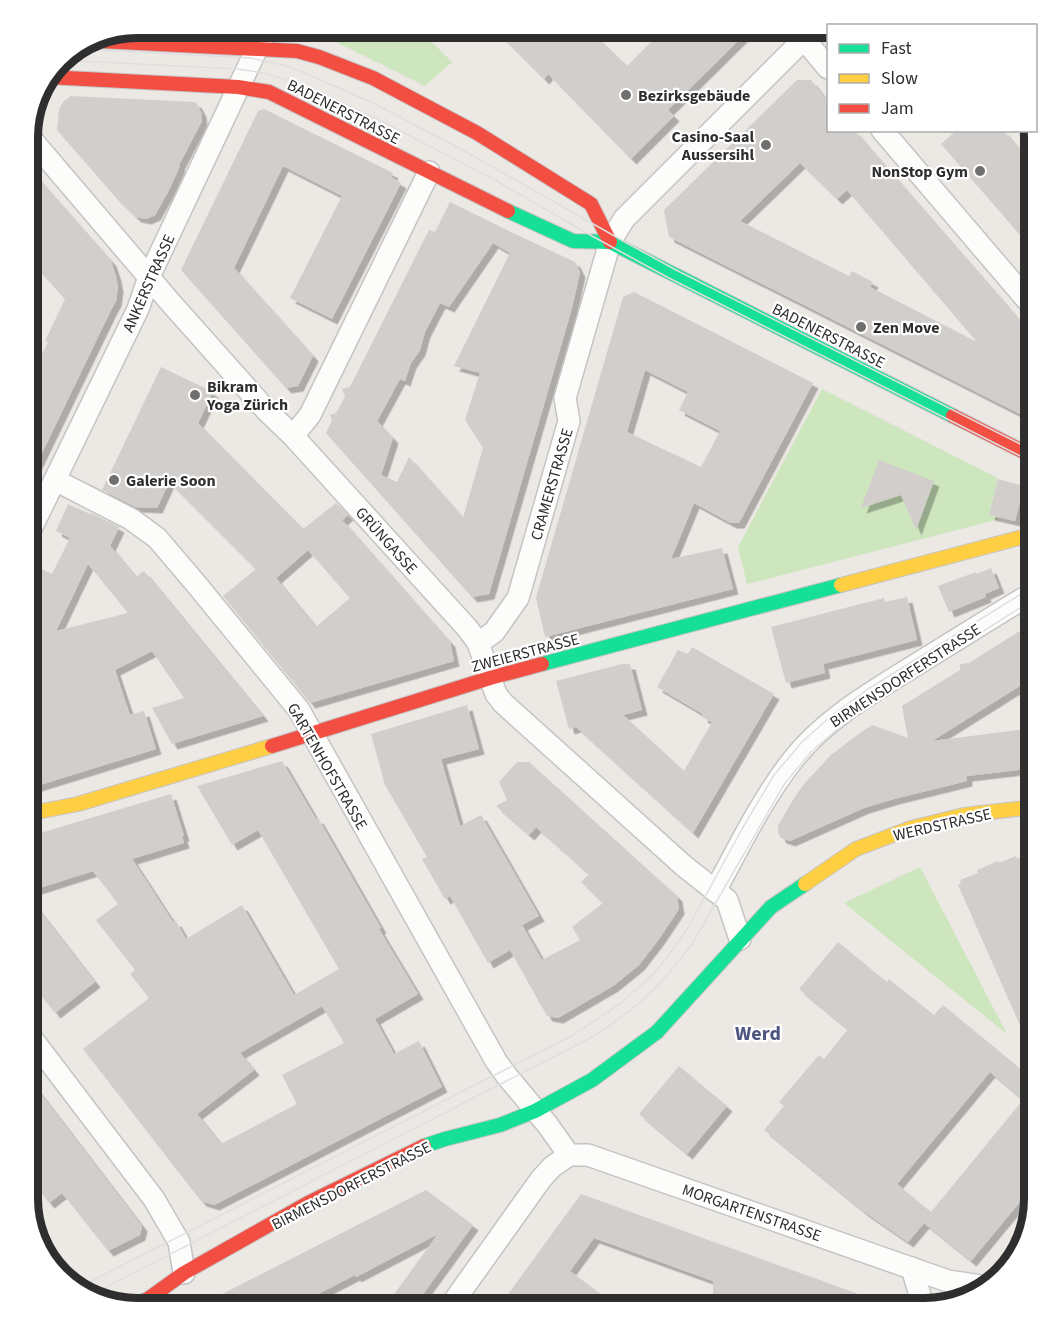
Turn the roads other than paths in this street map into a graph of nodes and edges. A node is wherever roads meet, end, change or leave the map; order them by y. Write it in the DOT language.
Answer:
graph roads {
  1 [pos="261,38"];
  2 [pos="805,38"];
  3 [pos="813,38"];
  4 [pos="109,41"];
  5 [pos="256,48"];
  6 [pos="827,66"];
  7 [pos="56,78"];
  8 [pos="238,87"];
  9 [pos="884,132"];
  10 [pos="38,147"];
  11 [pos="429,172"];
  12 [pos="610,242"];
  13 [pos="149,278"];
  14 [pos="1024,296"];
  15 [pos="293,436"];
  16 [pos="1024,452"];
  17 [pos="55,480"];
  18 [pos="38,515"];
  19 [pos="1024,537"];
  20 [pos="1024,598"];
  21 [pos="478,643"];
  22 [pos="490,678"];
  23 [pos="312,734"];
  24 [pos="1024,808"];
  25 [pos="38,812"];
  26 [pos="715,891"];
  27 [pos="740,939"];
  28 [pos="38,1046"];
  29 [pos="535,1111"];
  30 [pos="569,1155"];
  31 [pos="912,1268"];
  32 [pos="184,1273"];
  33 [pos="973,1285"];
  34 [pos="149,1298"];
  35 [pos="455,1298"];
  36 [pos="921,1298"];
  1 -- 5 [label="street, ANKERSTRASSE"];
  2 -- 12 [label="street, CRAMERSTRASSE"];
  3 -- 6 [label="street"];
  4 -- 5 [label="street, BADENERSTRASSE"];
  5 -- 8 [label="street, ANKERSTRASSE"];
  5 -- 12 [label="street, BADENERSTRASSE"];
  7 -- 8 [label="street, BADENERSTRASSE"];
  8 -- 11 [label="street, BADENERSTRASSE"];
  8 -- 13 [label="street, ANKERSTRASSE"];
  9 -- 14 [label="street"];
  10 -- 13 [label="street, GRÜNGASSE"];
  11 -- 12 [label="street, BADENERSTRASSE"];
  11 -- 15 [label="street"];
  12 -- 16 [label="street, BADENERSTRASSE"];
  12 -- 21 [label="street, CRAMERSTRASSE"];
  13 -- 15 [label="street, GRÜNGASSE"];
  13 -- 17 [label="street, ANKERSTRASSE"];
  15 -- 21 [label="street, GRÜNGASSE"];
  17 -- 18 [label="street, ANKERSTRASSE"];
  17 -- 23 [label="street, GARTENHOFSTRASSE"];
  19 -- 22 [label="street, ZWEIERSTRASSE"];
  20 -- 26 [label="street, BIRMENSDORFERSTRASSE"];
  21 -- 22 [label="street, GRÜNGASSE"];
  22 -- 23 [label="street, ZWEIERSTRASSE"];
  22 -- 26 [label="street, GRÜNGASSE"];
  23 -- 25 [label="street, ZWEIERSTRASSE"];
  23 -- 29 [label="street, GARTENHOFSTRASSE"];
  24 -- 27 [label="street, WERDSTRASSE"];
  26 -- 27 [label="street, GRÜNGASSE"];
  27 -- 29 [label="street, BIRMENSDORFERSTRASSE"];
  28 -- 32 [label="street"];
  29 -- 30 [label="street"];
  29 -- 32 [label="street, BIRMENSDORFERSTRASSE"];
  30 -- 31 [label="street, MORGARTENSTRASSE"];
  30 -- 35 [label="street"];
  31 -- 33 [label="street, MORGARTENSTRASSE"];
  31 -- 36 [label="street"];
  32 -- 34 [label="street, BIRMENSDORFERSTRASSE"];
}
